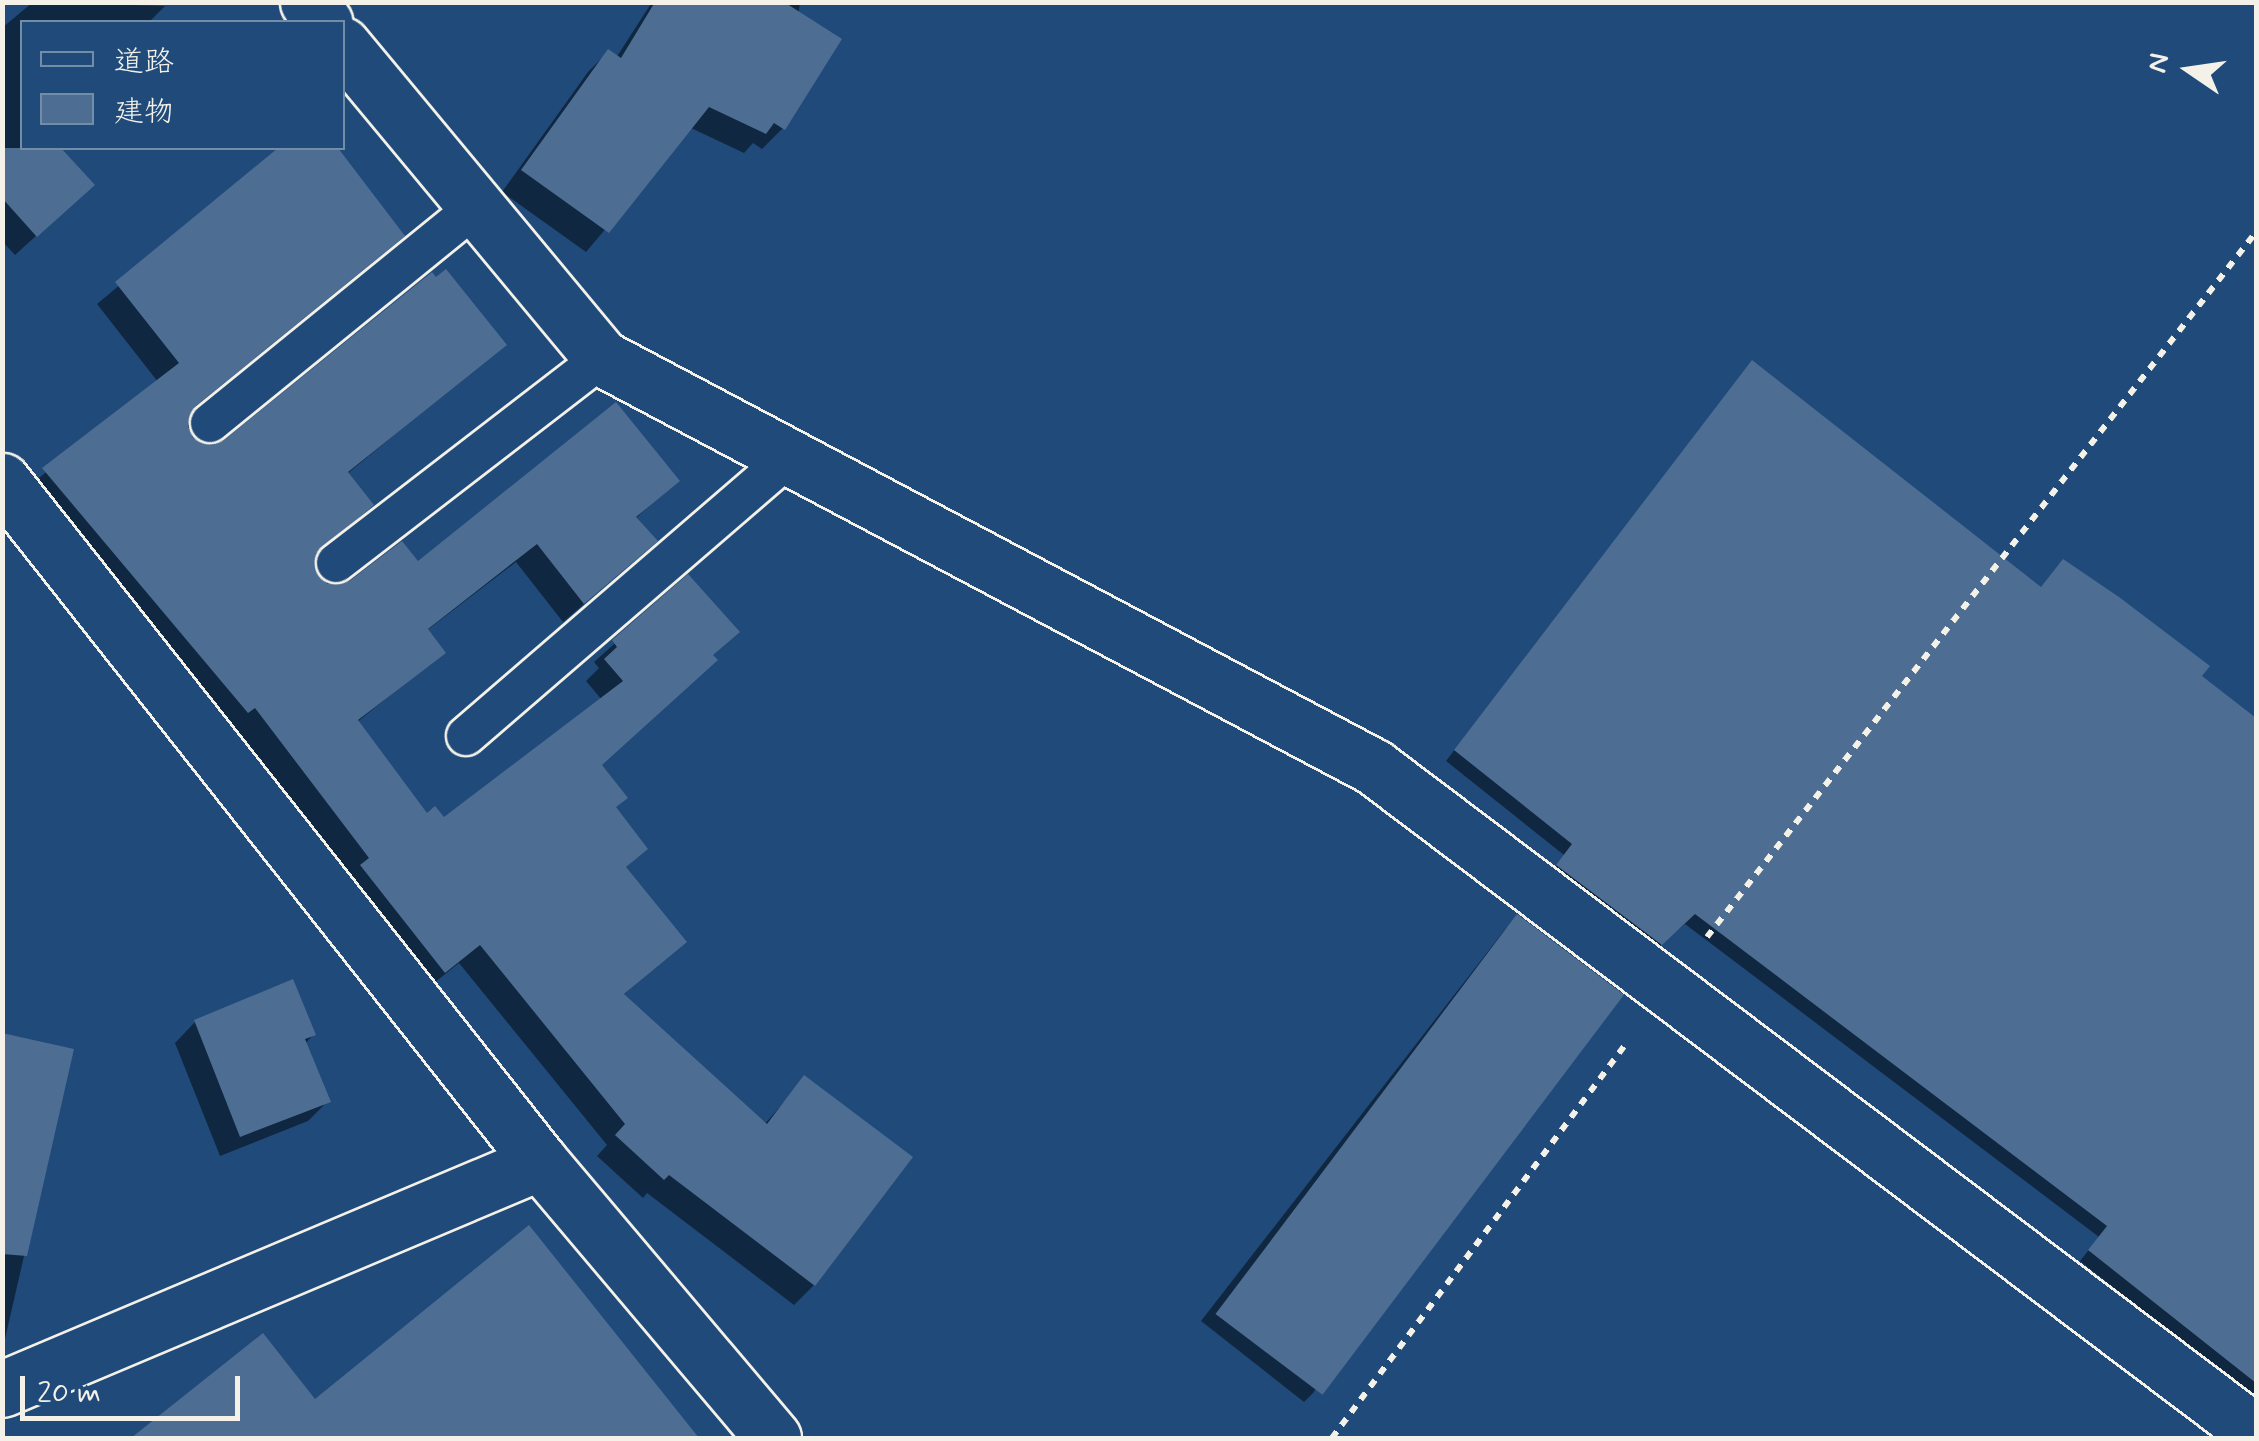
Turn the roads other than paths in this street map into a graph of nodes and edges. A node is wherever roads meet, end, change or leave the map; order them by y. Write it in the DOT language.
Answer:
graph roads {
  1 [pos="345,48"];
  2 [pos="477,206"];
  3 [pos="602,358"];
  4 [pos="210,422"];
  5 [pos="787,459"];
  6 [pos="2,481"];
  7 [pos="336,563"];
  8 [pos="466,736"];
  9 [pos="540,1162"];
  10 [pos="2,1388"];
  11 [pos="2256,1433"];
  12 [pos="773,1438"];
  1 -- 2 [label="street"];
  2 -- 3 [label="street"];
  2 -- 4 [label="lane"];
  3 -- 5 [label="street"];
  3 -- 7 [label="lane"];
  5 -- 8 [label="lane"];
  5 -- 11 [label="street"];
  6 -- 9 [label="street"];
  9 -- 10 [label="street"];
  9 -- 12 [label="street"];
}
